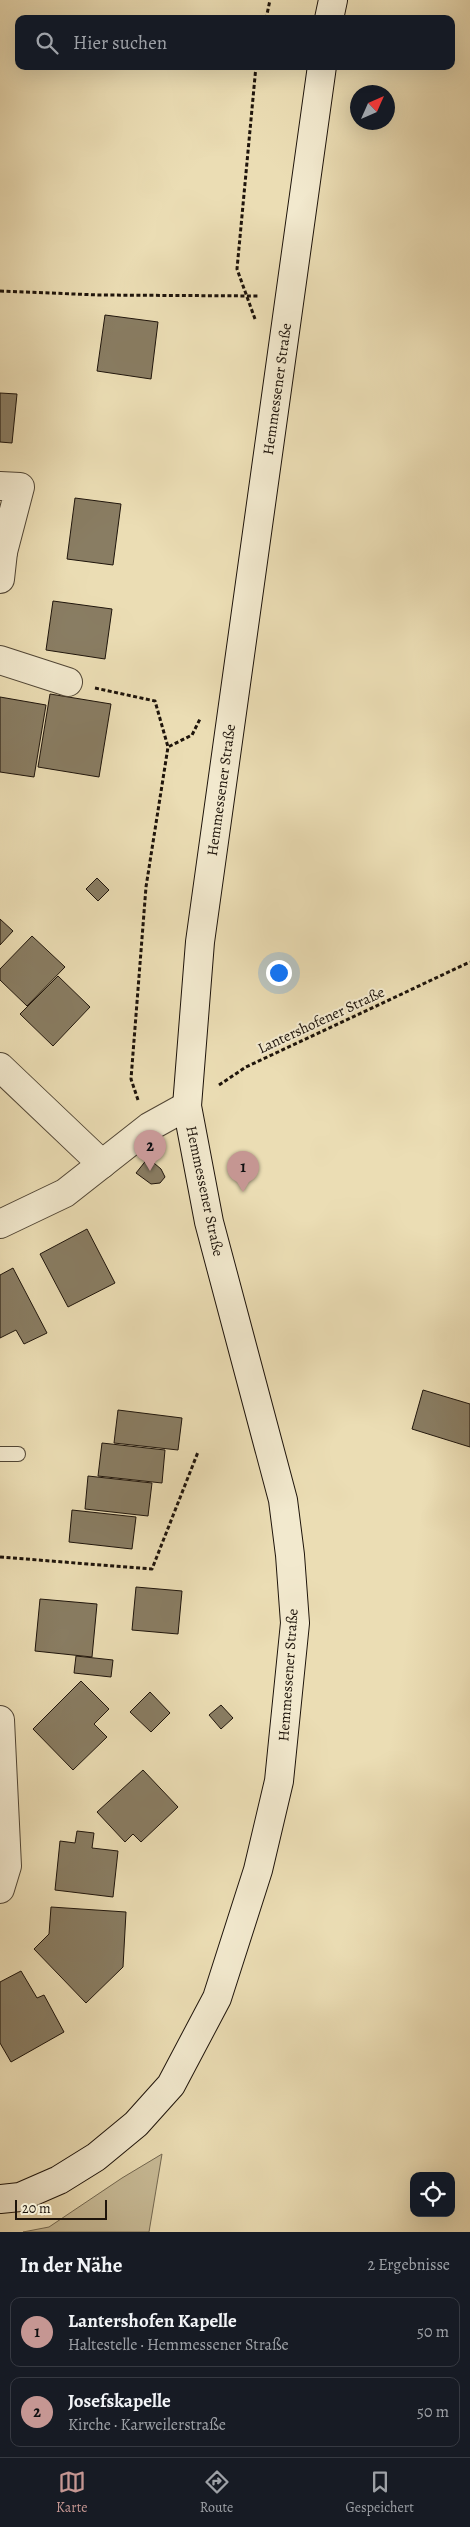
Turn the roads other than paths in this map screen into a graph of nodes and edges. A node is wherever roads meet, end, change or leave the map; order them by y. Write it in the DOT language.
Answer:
graph roads {
  1 [pos="333,0"];
  2 [pos="330,15"];
  3 [pos="321,70"];
  4 [pos="0,486"];
  5 [pos="1,551"];
  6 [pos="0,579"];
  7 [pos="0,660"];
  8 [pos="68,682"];
  9 [pos="0,1067"];
  10 [pos="187,1106"];
  11 [pos="102,1164"];
  12 [pos="0,1224"];
  13 [pos="0,1454"];
  14 [pos="18,1454"];
  15 [pos="0,1720"];
  16 [pos="0,1889"];
  17 [pos="0,2199"];
  1 -- 2 [label="main road"];
  3 -- 10 [label="main road, Hemmessener Straße"];
  4 -- 5 [label="main road"];
  5 -- 6 [label="main road"];
  7 -- 8 [label="main road"];
  9 -- 11 [label="main road"];
  10 -- 11 [label="main road"];
  10 -- 17 [label="main road, Hemmessener Straße"];
  11 -- 12 [label="main road"];
  13 -- 14 [label="lane"];
  15 -- 16 [label="main road"];
}
